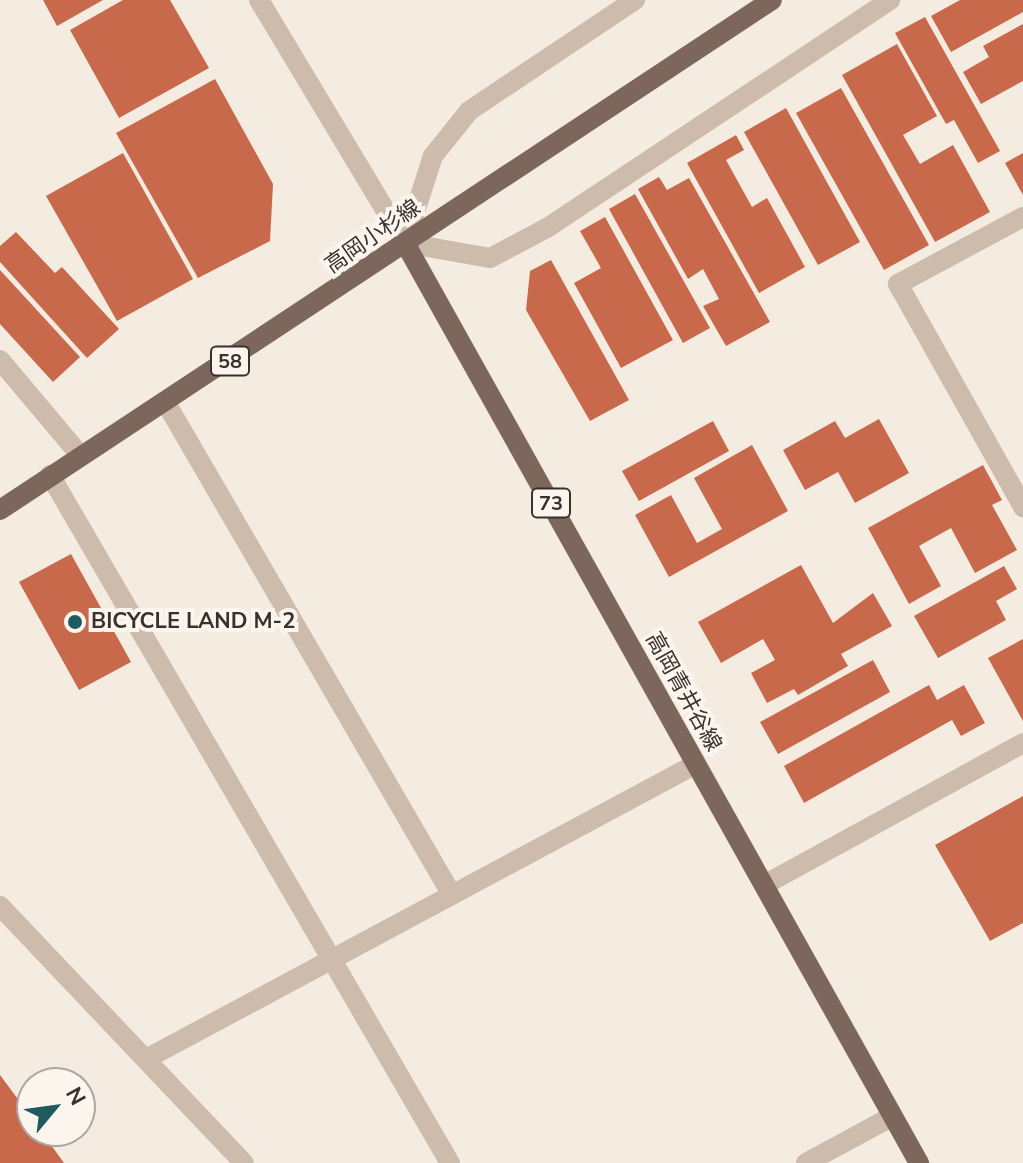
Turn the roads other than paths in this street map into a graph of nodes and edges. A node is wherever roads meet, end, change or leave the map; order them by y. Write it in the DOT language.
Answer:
graph roads {
  1 [pos="259,0"];
  2 [pos="635,0"];
  3 [pos="772,0"];
  4 [pos="890,0"];
  5 [pos="1023,217"];
  6 [pos="405,243"];
  7 [pos="0,360"];
  8 [pos="166,403"];
  9 [pos="80,455"];
  10 [pos="50,475"];
  11 [pos="1023,507"];
  12 [pos="0,510"];
  13 [pos="1023,743"];
  14 [pos="696,764"];
  15 [pos="764,885"];
  16 [pos="452,895"];
  17 [pos="0,906"];
  18 [pos="331,958"];
  19 [pos="146,1059"];
  20 [pos="891,1117"];
  21 [pos="244,1163"];
  22 [pos="450,1163"];
  23 [pos="806,1163"];
  24 [pos="919,1163"];
  1 -- 6 [label="street"];
  2 -- 6 [label="street"];
  3 -- 6 [label="main road, 高岡小杉線 / 58"];
  4 -- 6 [label="street"];
  5 -- 11 [label="street"];
  6 -- 8 [label="main road, 高岡小杉線 / 58"];
  6 -- 14 [label="main road, 高岡青井谷線 / 73"];
  7 -- 9 [label="street"];
  8 -- 9 [label="main road, 高岡小杉線 / 58"];
  8 -- 16 [label="street"];
  9 -- 10 [label="main road, 高岡小杉線 / 58"];
  10 -- 12 [label="main road, 高岡小杉線 / 58"];
  10 -- 18 [label="street"];
  13 -- 15 [label="street"];
  14 -- 15 [label="main road, 高岡青井谷線 / 73"];
  14 -- 16 [label="street"];
  15 -- 20 [label="main road, 高岡青井谷線 / 73"];
  16 -- 18 [label="street"];
  17 -- 19 [label="street"];
  18 -- 19 [label="street"];
  18 -- 22 [label="street"];
  19 -- 21 [label="street"];
  20 -- 23 [label="street"];
  20 -- 24 [label="main road, 高岡青井谷線 / 73"];
}
